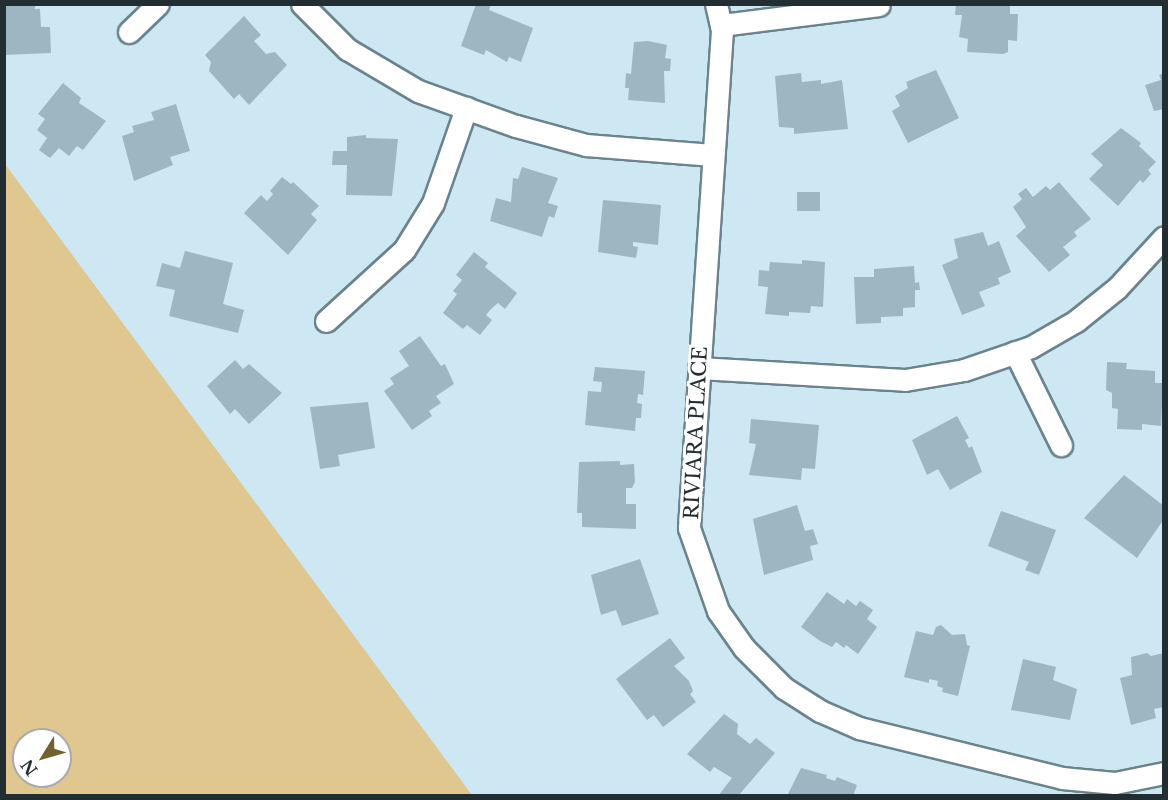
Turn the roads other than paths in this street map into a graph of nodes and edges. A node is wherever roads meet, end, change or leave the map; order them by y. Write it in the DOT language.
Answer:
graph roads {
  1 [pos="158,4"];
  2 [pos="302,4"];
  3 [pos="879,4"];
  4 [pos="718,15"];
  5 [pos="129,32"];
  6 [pos="466,108"];
  7 [pos="713,155"];
  8 [pos="1164,237"];
  9 [pos="326,321"];
  10 [pos="1015,352"];
  11 [pos="699,368"];
  12 [pos="1061,445"];
  13 [pos="1164,773"];
  1 -- 5 [label="street"];
  2 -- 6 [label="street"];
  3 -- 4 [label="street"];
  4 -- 7 [label="street, RIVIARA PLACE"];
  6 -- 7 [label="street"];
  6 -- 9 [label="street"];
  7 -- 11 [label="street, RIVIARA PLACE"];
  8 -- 10 [label="street"];
  10 -- 11 [label="street"];
  10 -- 12 [label="street"];
  11 -- 13 [label="street, RIVIARA PLACE"];
}
